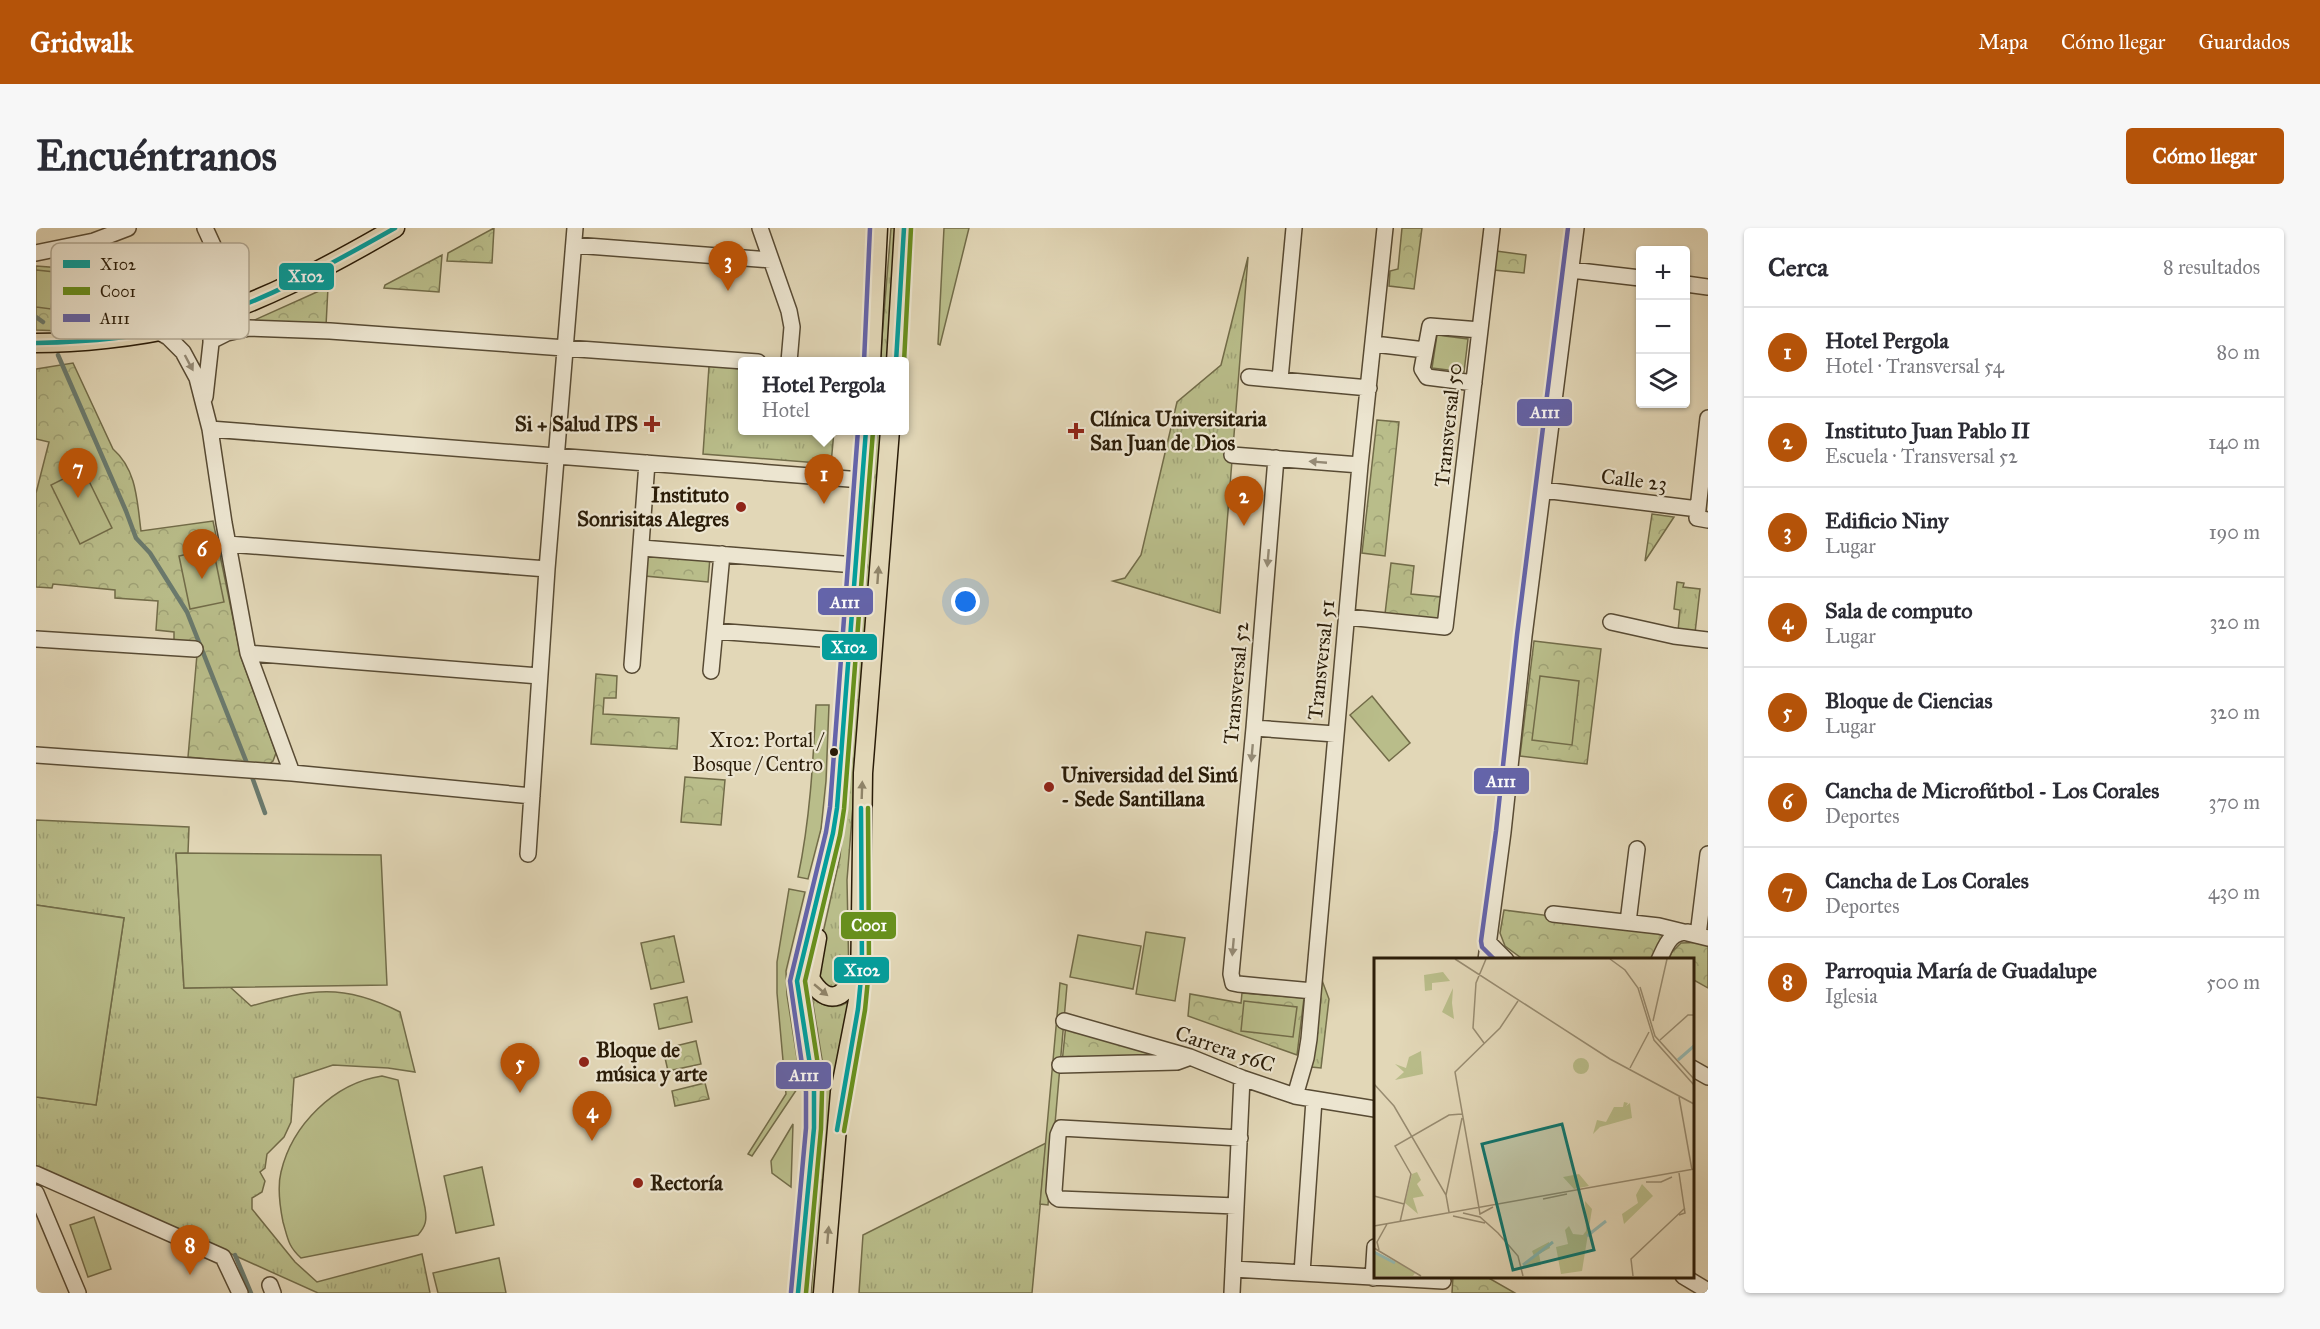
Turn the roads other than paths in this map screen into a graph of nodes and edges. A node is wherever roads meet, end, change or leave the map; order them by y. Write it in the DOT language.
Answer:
graph roads {
  1 [pos="128,228"];
  2 [pos="205,228"];
  3 [pos="395,228"];
  4 [pos="575,228"];
  5 [pos="760,228"];
  6 [pos="878,228"];
  7 [pos="904,228"];
  8 [pos="1294,228"];
  9 [pos="1385,228"];
  10 [pos="1492,228"];
  11 [pos="1576,228"];
  12 [pos="36,237"];
  13 [pos="85,243"];
  14 [pos="212,243"];
  15 [pos="574,245"];
  16 [pos="38,253"];
  17 [pos="771,260"];
  18 [pos="1571,270"];
  19 [pos="1636,277"];
  20 [pos="1690,284"];
  21 [pos="1708,286"];
  22 [pos="249,301"];
  23 [pos="249,328"];
  24 [pos="1480,330"];
  25 [pos="80,339"];
  26 [pos="170,339"];
  27 [pos="215,339"];
  28 [pos="211,341"];
  29 [pos="36,343"];
  30 [pos="1374,344"];
  31 [pos="566,349"];
  32 [pos="1425,350"];
  33 [pos="789,357"];
  34 [pos="871,357"];
  35 [pos="896,357"];
  36 [pos="738,361"];
  37 [pos="1249,377"];
  38 [pos="1280,379"];
  39 [pos="1474,383"];
  40 [pos="1369,388"];
  41 [pos="204,406"];
  42 [pos="1708,418"];
  43 [pos="210,429"];
  44 [pos="866,435"];
  45 [pos="890,435"];
  46 [pos="1232,455"];
  47 [pos="557,456"];
  48 [pos="1276,458"];
  49 [pos="647,463"];
  50 [pos="1360,465"];
  51 [pos="862,480"];
  52 [pos="1543,490"];
  53 [pos="1703,514"];
  54 [pos="228,544"];
  55 [pos="642,548"];
  56 [pos="722,554"];
  57 [pos="855,565"];
  58 [pos="547,569"];
  59 [pos="1347,617"];
  60 [pos="1611,622"];
  61 [pos="716,631"];
  62 [pos="36,639"];
  63 [pos="1708,640"];
  64 [pos="849,641"];
  65 [pos="195,649"];
  66 [pos="248,653"];
  67 [pos="632,665"];
  68 [pos="711,671"];
  69 [pos="539,676"];
  70 [pos="1254,728"];
  71 [pos="1335,734"];
  72 [pos="36,755"];
  73 [pos="292,773"];
  74 [pos="532,796"];
  75 [pos="861,819"];
  76 [pos="833,833"];
  77 [pos="1637,849"];
  78 [pos="528,854"];
  79 [pos="1708,854"];
  80 [pos="1553,914"];
  81 [pos="1628,922"];
  82 [pos="1698,935"];
  83 [pos="1488,942"];
  84 [pos="1486,958"];
  85 [pos="1504,958"];
  86 [pos="1660,958"];
  87 [pos="1313,991"];
  88 [pos="1064,1021"];
  89 [pos="1190,1057"];
  90 [pos="1060,1065"];
  91 [pos="1693,1069"];
  92 [pos="1708,1077"];
  93 [pos="1242,1078"];
  94 [pos="1295,1096"];
  95 [pos="1314,1100"];
  96 [pos="1374,1109"];
  97 [pos="1239,1138"];
  98 [pos="36,1174"];
  99 [pos="36,1193"];
  100 [pos="1236,1206"];
  101 [pos="1374,1262"];
  102 [pos="1233,1269"];
  103 [pos="1302,1273"];
  104 [pos="1373,1278"];
  105 [pos="1686,1278"];
  106 [pos="1443,1284"];
  107 [pos="1708,1291"];
  108 [pos="78,1293"];
  109 [pos="240,1293"];
  110 [pos="798,1293"];
  111 [pos="823,1293"];
  112 [pos="1232,1293"];
  1 -- 13 [label="street"];
  2 -- 14 [label="street"];
  3 -- 22 [label="main road"];
  4 -- 15 [label="street"];
  5 -- 17 [label="street"];
  6 -- 34 [label="main road"];
  7 -- 35 [label="main road"];
  8 -- 38 [label="street"];
  9 -- 30 [label="street, Transversal 51"];
  10 -- 24 [label="street, Transversal 50"];
  11 -- 18 [label="street"];
  12 -- 16 [label="street"];
  15 -- 17 [label="street"];
  15 -- 31 [label="street"];
  17 -- 33 [label="street"];
  18 -- 19 [label="street"];
  18 -- 52 [label="street"];
  20 -- 21 [label="street"];
  23 -- 31 [label="street"];
  24 -- 32 [label="street"];
  24 -- 39 [label="street, Transversal 50"];
  25 -- 29 [label="main road"];
  26 -- 41 [label="street, one-way"];
  27 -- 28 [label="street"];
  28 -- 41 [label="street"];
  30 -- 32 [label="street"];
  30 -- 40 [label="street, Transversal 51"];
  31 -- 36 [label="street"];
  31 -- 47 [label="street"];
  32 -- 39 [label="street"];
  37 -- 38 [label="street"];
  38 -- 40 [label="street"];
  39 -- 59 [label="street, Transversal 50"];
  40 -- 50 [label="street, Transversal 51"];
  41 -- 43 [label="street"];
  42 -- 53 [label="street"];
  43 -- 47 [label="street"];
  43 -- 54 [label="street"];
  44 -- 51 [label="main road"];
  75 -- 45 [label="main road, one-way"];
  46 -- 48 [label="street"];
  47 -- 49 [label="street"];
  47 -- 58 [label="street"];
  50 -- 48 [label="street, one-way"];
  48 -- 70 [label="street, Transversal 52, one-way"];
  49 -- 51 [label="street"];
  49 -- 55 [label="street"];
  50 -- 59 [label="street, Transversal 51"];
  51 -- 57 [label="main road"];
  52 -- 53 [label="street, Calle 23"];
  52 -- 83 [label="street"];
  54 -- 58 [label="street"];
  54 -- 66 [label="street"];
  55 -- 56 [label="street"];
  55 -- 67 [label="street"];
  56 -- 57 [label="street"];
  56 -- 61 [label="street"];
  57 -- 64 [label="main road"];
  58 -- 69 [label="street"];
  59 -- 71 [label="street, Transversal 51"];
  60 -- 63 [label="street"];
  61 -- 64 [label="street"];
  61 -- 68 [label="street"];
  62 -- 65 [label="street"];
  64 -- 76 [label="main road"];
  66 -- 69 [label="street"];
  66 -- 73 [label="street"];
  69 -- 74 [label="street"];
  70 -- 71 [label="street"];
  70 -- 87 [label="street, Transversal 52, one-way"];
  71 -- 87 [label="street, Transversal 51"];
  72 -- 73 [label="street"];
  73 -- 74 [label="street"];
  74 -- 78 [label="street"];
  76 -- 75 [label="main road, one-way"];
  111 -- 75 [label="main road, one-way"];
  76 -- 110 [label="main road"];
  77 -- 81 [label="street"];
  79 -- 82 [label="street"];
  80 -- 81 [label="street"];
  81 -- 82 [label="street"];
  82 -- 86 [label="street"];
  83 -- 84 [label="street"];
  83 -- 85 [label="street"];
  87 -- 94 [label="street, Transversal 51"];
  88 -- 89 [label="street, Carrera 56C"];
  89 -- 90 [label="street"];
  89 -- 93 [label="street, Carrera 56C"];
  91 -- 92 [label="street"];
  93 -- 94 [label="street, Carrera 56C"];
  93 -- 97 [label="street"];
  94 -- 95 [label="street, Carrera 56C"];
  95 -- 96 [label="street, Carrera 56C"];
  95 -- 103 [label="street"];
  97 -- 100 [label="street"];
  97 -- 100 [label="street"];
  98 -- 109 [label="street"];
  99 -- 108 [label="street"];
  100 -- 102 [label="street"];
  101 -- 104 [label="street"];
  102 -- 103 [label="street"];
  102 -- 112 [label="street"];
  103 -- 104 [label="street"];
  104 -- 106 [label="street"];
  105 -- 107 [label="street"];
}
